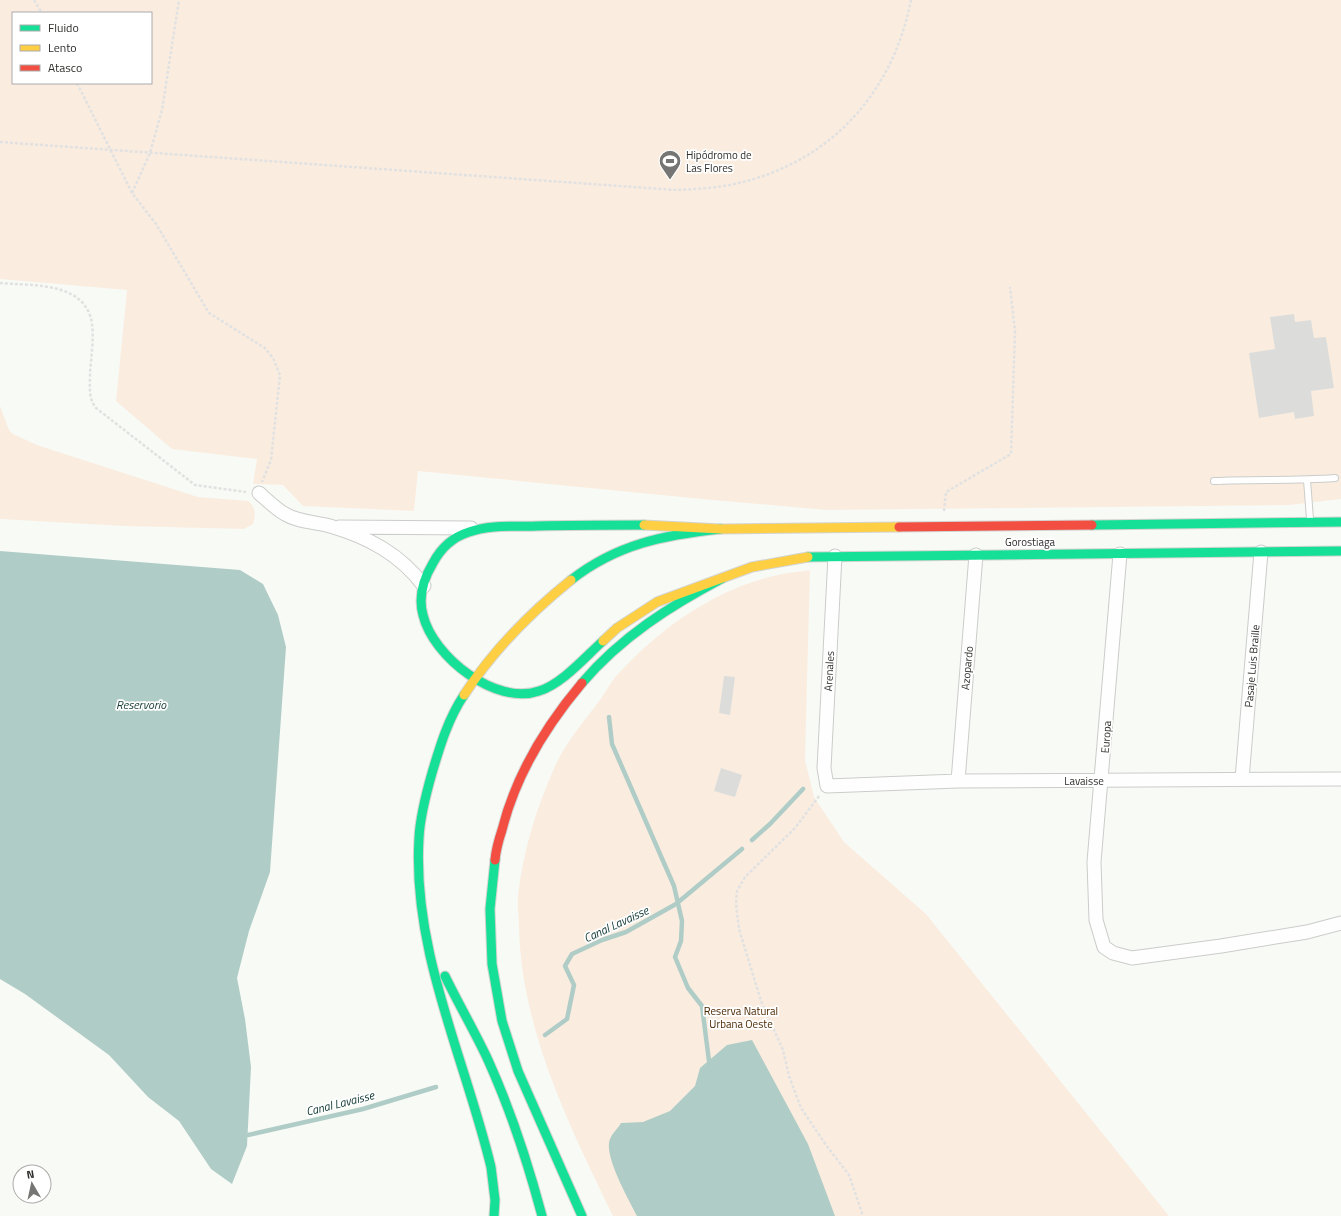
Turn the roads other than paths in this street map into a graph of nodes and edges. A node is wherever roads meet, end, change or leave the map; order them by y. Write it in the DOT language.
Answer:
graph roads {
  1 [pos="1334,478"];
  2 [pos="1307,480"];
  3 [pos="1214,481"];
  4 [pos="258,493"];
  5 [pos="1310,522"];
  6 [pos="1341,522"];
  7 [pos="331,527"];
  8 [pos="487,528"];
  9 [pos="721,529"];
  10 [pos="1341,551"];
  11 [pos="1261,552"];
  12 [pos="1120,554"];
  13 [pos="976,555"];
  14 [pos="835,556"];
  15 [pos="723,578"];
  16 [pos="424,586"];
  17 [pos="475,678"];
  18 [pos="1242,779"];
  19 [pos="1341,779"];
  20 [pos="958,781"];
  21 [pos="1102,781"];
  22 [pos="827,786"];
  23 [pos="1341,924"];
  24 [pos="428,939"];
  25 [pos="494,1216"];
  26 [pos="542,1216"];
  27 [pos="582,1216"];
  1 -- 2 [label="lane"];
  2 -- 3 [label="lane"];
  2 -- 5 [label="lane"];
  4 -- 7 [label="street"];
  5 -- 6 [label="main road, Gorostiaga"];
  5 -- 9 [label="main road, Gorostiaga"];
  7 -- 8 [label="street"];
  7 -- 16 [label="street"];
  8 -- 9 [label="main road"];
  8 -- 16 [label="main road"];
  9 -- 17 [label="main road"];
  10 -- 11 [label="main road, Gorostiaga"];
  11 -- 12 [label="main road, Gorostiaga"];
  11 -- 18 [label="street, Pasaje Luis Braille"];
  12 -- 13 [label="main road, Gorostiaga"];
  12 -- 21 [label="street, Europa"];
  13 -- 14 [label="main road, Gorostiaga"];
  13 -- 20 [label="street, Azopardo"];
  14 -- 15 [label="main road, Gorostiaga"];
  14 -- 22 [label="street, Arenales"];
  15 -- 17 [label="main road"];
  15 -- 27 [label="main road"];
  16 -- 17 [label="main road"];
  17 -- 24 [label="main road"];
  18 -- 19 [label="street, Lavaisse"];
  18 -- 21 [label="street, Lavaisse"];
  20 -- 21 [label="street, Lavaisse"];
  20 -- 22 [label="street, Lavaisse"];
  21 -- 23 [label="street, Europa"];
  24 -- 25 [label="main road"];
  24 -- 26 [label="main road"];
}
